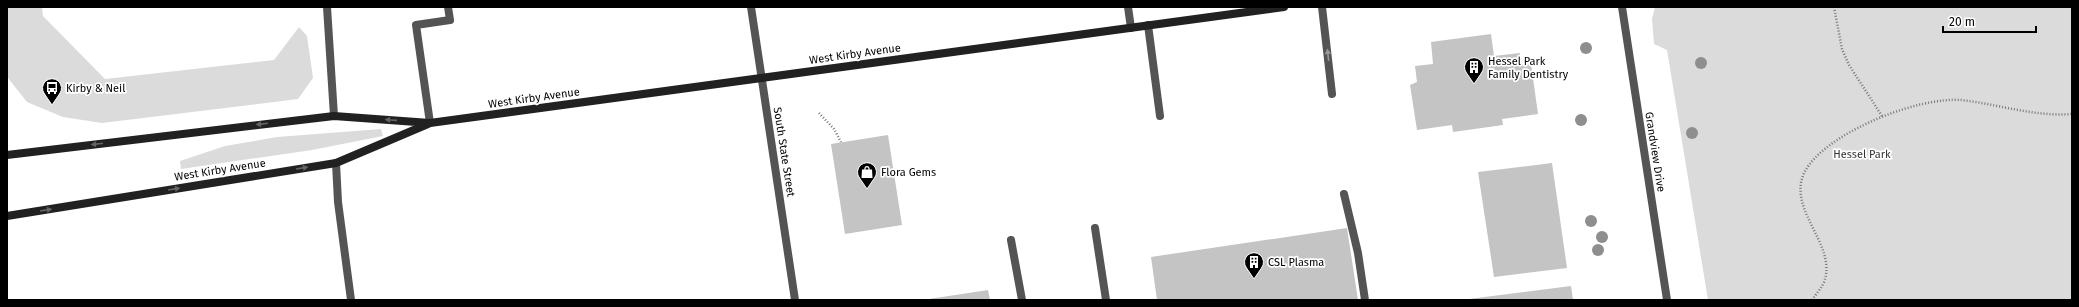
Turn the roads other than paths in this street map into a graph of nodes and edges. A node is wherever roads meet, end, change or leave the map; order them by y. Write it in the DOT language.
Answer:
graph roads {
  1 [pos="448,7"];
  2 [pos="751,7"];
  3 [pos="1128,7"];
  4 [pos="1284,7"];
  5 [pos="1322,7"];
  6 [pos="1622,7"];
  7 [pos="1263,8"];
  8 [pos="328,10"];
  9 [pos="1148,25"];
  10 [pos="1131,28"];
  11 [pos="762,78"];
  12 [pos="1332,94"];
  13 [pos="334,116"];
  14 [pos="1160,116"];
  15 [pos="430,123"];
  16 [pos="7,155"];
  17 [pos="336,163"];
  18 [pos="1344,194"];
  19 [pos="7,216"];
  20 [pos="1095,228"];
  21 [pos="1012,240"];
  22 [pos="351,300"];
  23 [pos="795,300"];
  24 [pos="1022,300"];
  25 [pos="1106,300"];
  26 [pos="1365,300"];
  27 [pos="1667,300"];
  1 -- 15 [label="street"];
  2 -- 11 [label="street, South State Street"];
  3 -- 10 [label="street"];
  4 -- 7 [label="main road, West Kirby Avenue"];
  12 -- 5 [label="street, one-way"];
  6 -- 27 [label="street, Grandview Drive"];
  7 -- 9 [label="main road, West Kirby Avenue"];
  8 -- 13 [label="street"];
  9 -- 10 [label="main road, West Kirby Avenue"];
  9 -- 14 [label="street"];
  10 -- 11 [label="main road, West Kirby Avenue"];
  11 -- 15 [label="main road, West Kirby Avenue"];
  11 -- 23 [label="street, South State Street"];
  15 -- 13 [label="main road, West Kirby Avenue, one-way"];
  13 -- 16 [label="main road, West Kirby Avenue, one-way"];
  15 -- 17 [label="main road, West Kirby Avenue"];
  19 -- 17 [label="main road, West Kirby Avenue, one-way"];
  17 -- 22 [label="street"];
  18 -- 26 [label="street"];
  20 -- 25 [label="street"];
  21 -- 24 [label="street"];
}
